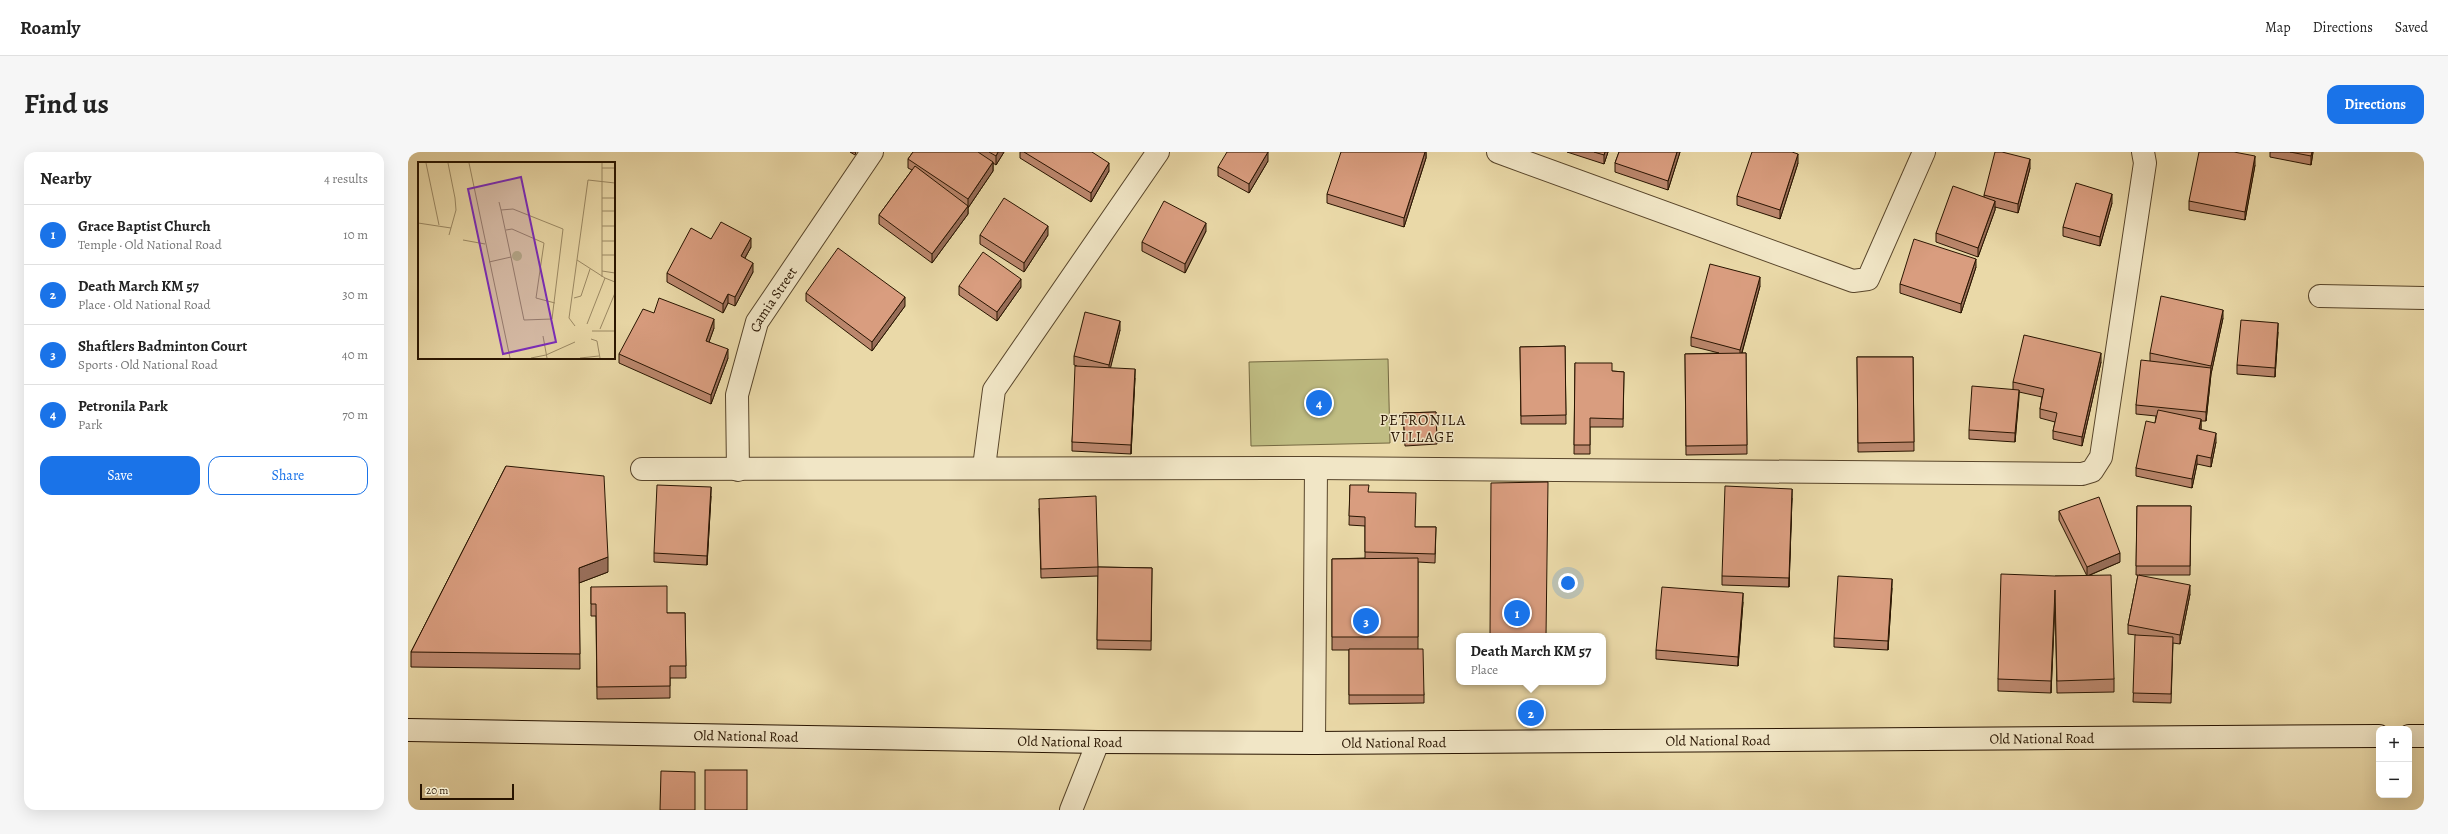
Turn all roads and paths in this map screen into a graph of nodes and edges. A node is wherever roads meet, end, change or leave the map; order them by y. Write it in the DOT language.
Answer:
graph roads {
  1 [pos="872,152"];
  2 [pos="1158,152"];
  3 [pos="1498,152"];
  4 [pos="1924,152"];
  5 [pos="2143,152"];
  6 [pos="2320,296"];
  7 [pos="2424,298"];
  8 [pos="984,467"];
  9 [pos="1316,468"];
  10 [pos="642,469"];
  11 [pos="738,470"];
  12 [pos="408,730"];
  13 [pos="2376,736"];
  14 [pos="2412,736"];
  15 [pos="2424,736"];
  16 [pos="1098,742"];
  17 [pos="1314,743"];
  18 [pos="1072,810"];
  1 -- 11 [label="street, Camia Street"];
  2 -- 8 [label="street"];
  3 -- 4 [label="street"];
  5 -- 9 [label="street"];
  6 -- 7 [label="street"];
  8 -- 9 [label="street"];
  8 -- 11 [label="street"];
  9 -- 17 [label="street"];
  10 -- 11 [label="street"];
  12 -- 16 [label="street, Old National Road"];
  13 -- 17 [label="street, Old National Road"];
  14 -- 15 [label="street"];
  16 -- 17 [label="street, Old National Road"];
  16 -- 18 [label="street"];
}
